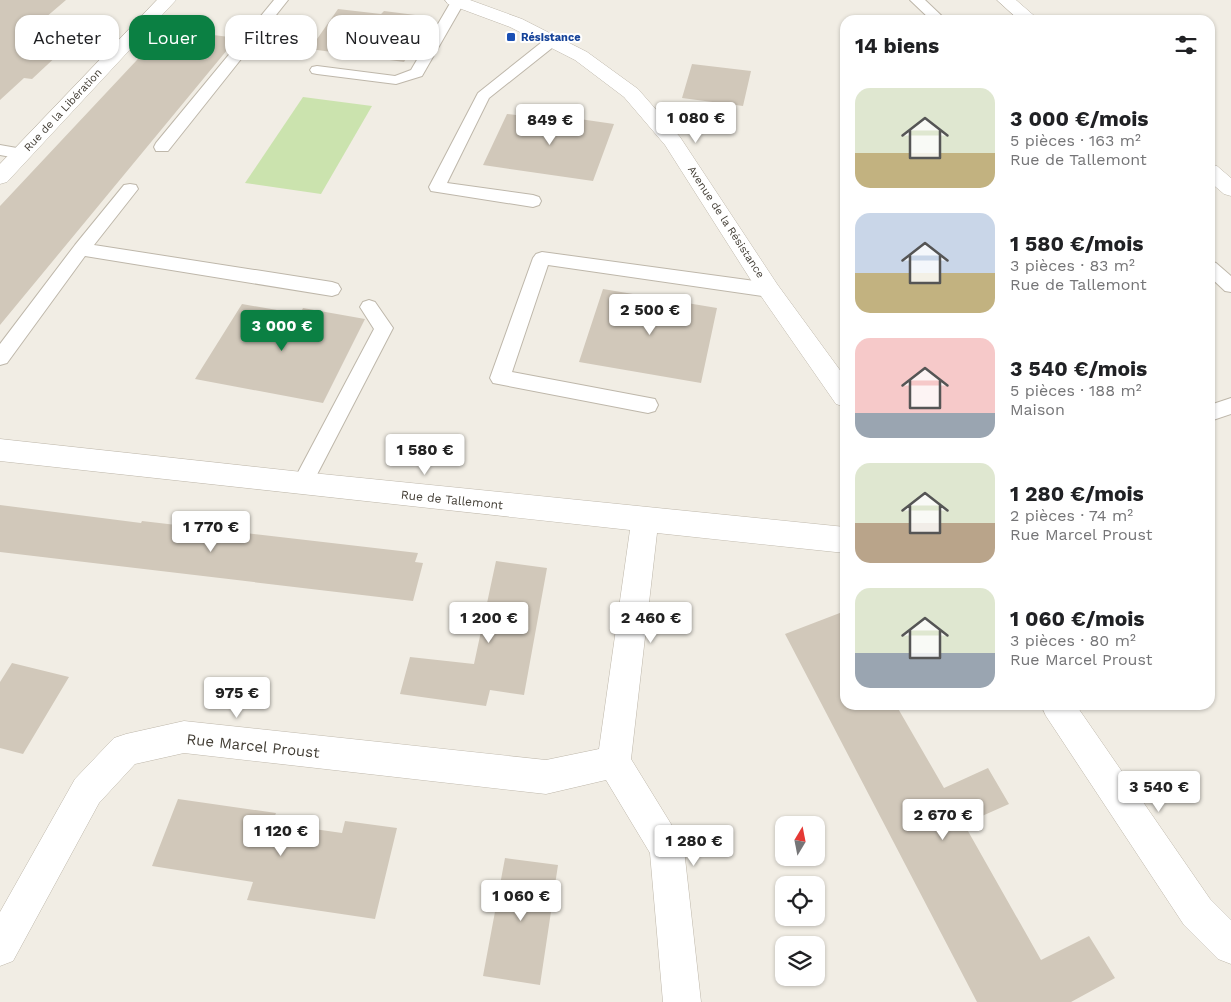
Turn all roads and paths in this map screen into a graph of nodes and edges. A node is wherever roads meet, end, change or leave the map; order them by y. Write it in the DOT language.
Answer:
graph roads {
  1 [pos="167,0"];
  2 [pos="281,0"];
  3 [pos="917,0"];
  4 [pos="1006,0"];
  5 [pos="456,1"];
  6 [pos="934,15"];
  7 [pos="1024,15"];
  8 [pos="552,41"];
  9 [pos="317,70"];
  10 [pos="162,147"];
  11 [pos="0,150"];
  12 [pos="22,154"];
  13 [pos="1215,175"];
  14 [pos="0,177"];
  15 [pos="1231,189"];
  16 [pos="130,190"];
  17 [pos="534,201"];
  18 [pos="81,249"];
  19 [pos="1215,272"];
  20 [pos="1231,286"];
  21 [pos="332,289"];
  22 [pos="769,290"];
  23 [pos="369,307"];
  24 [pos="0,358"];
  25 [pos="840,390"];
  26 [pos="648,404"];
  27 [pos="1231,406"];
  28 [pos="1215,411"];
  29 [pos="0,450"];
  30 [pos="302,484"];
  31 [pos="645,519"];
  32 [pos="840,539"];
  33 [pos="1060,710"];
  34 [pos="614,762"];
  35 [pos="1231,946"];
  36 [pos="0,948"];
  37 [pos="682,1002"];
  1 -- 12 [label="street, Rue de la Libération"];
  2 -- 10 [label="lane"];
  3 -- 6 [label="lane"];
  4 -- 7 [label="street"];
  5 -- 8 [label="street, Avenue de la Résistance"];
  5 -- 9 [label="lane"];
  8 -- 17 [label="lane"];
  8 -- 22 [label="street, Avenue de la Résistance"];
  11 -- 12 [label="lane"];
  12 -- 14 [label="street, Rue de la Libération"];
  13 -- 15 [label="street"];
  16 -- 18 [label="lane"];
  18 -- 21 [label="lane"];
  18 -- 24 [label="lane"];
  19 -- 20 [label="lane"];
  22 -- 25 [label="street, Avenue de la Résistance"];
  22 -- 26 [label="lane"];
  23 -- 30 [label="lane"];
  27 -- 28 [label="lane"];
  29 -- 30 [label="street, Rue de Tallemont"];
  30 -- 31 [label="street, Rue de Tallemont"];
  31 -- 32 [label="street, Rue de Tallemont"];
  31 -- 34 [label="street"];
  33 -- 35 [label="street"];
  34 -- 36 [label="street, Rue Marcel Proust"];
  34 -- 37 [label="street"];
}
